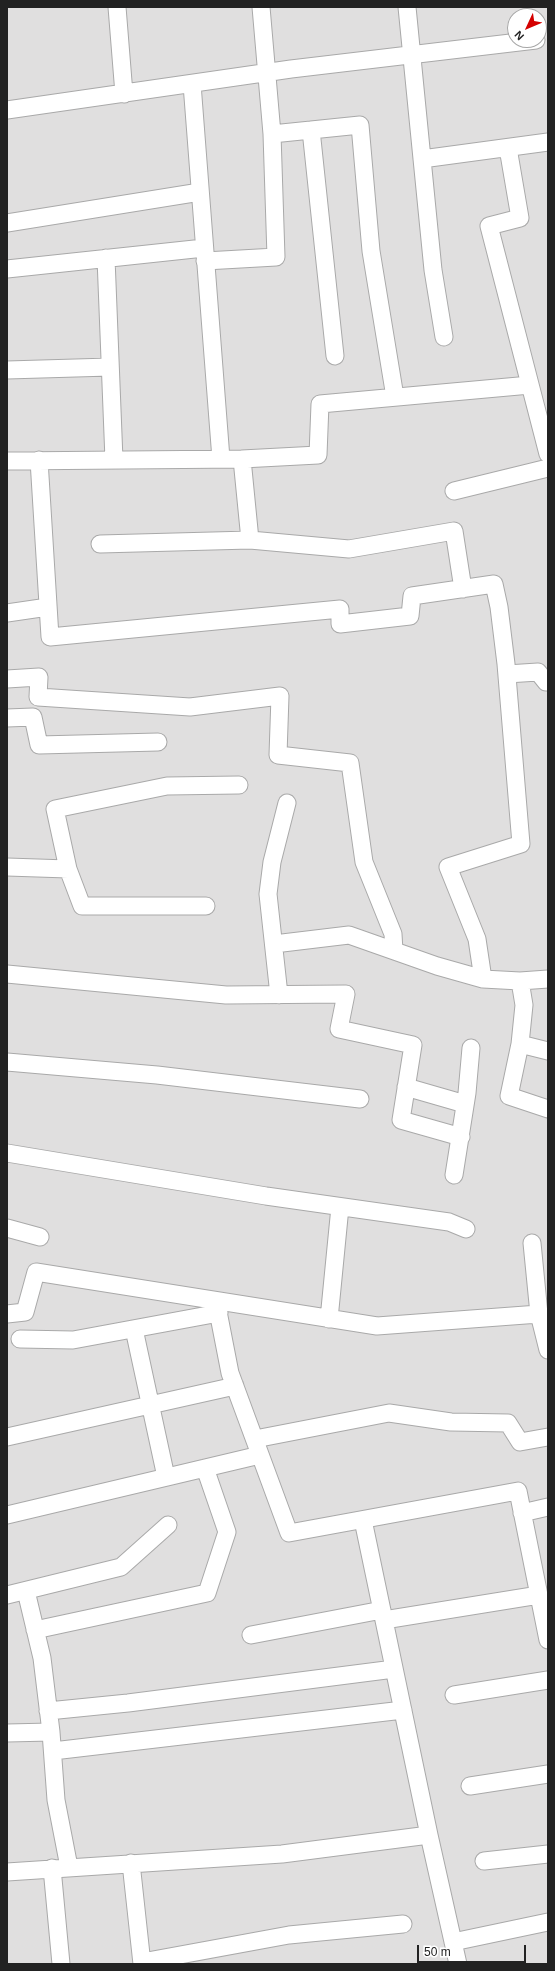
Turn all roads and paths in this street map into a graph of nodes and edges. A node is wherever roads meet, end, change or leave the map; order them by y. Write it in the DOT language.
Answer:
graph roads {
  1 [pos="117,7"];
  2 [pos="261,7"];
  3 [pos="407,7"];
  4 [pos="507,43"];
  5 [pos="411,55"];
  6 [pos="266,73"];
  7 [pos="192,84"];
  8 [pos="124,94"];
  9 [pos="7,110"];
  10 [pos="311,130"];
  11 [pos="272,134"];
  12 [pos="548,142"];
  13 [pos="508,148"];
  14 [pos="422,159"];
  15 [pos="200,192"];
  16 [pos="7,223"];
  17 [pos="205,254"];
  18 [pos="106,258"];
  19 [pos="7,269"];
  20 [pos="444,337"];
  21 [pos="335,356"];
  22 [pos="110,367"];
  23 [pos="7,370"];
  24 [pos="530,385"];
  25 [pos="395,397"];
  26 [pos="548,454"];
  27 [pos="221,459"];
  28 [pos="242,459"];
  29 [pos="40,460"];
  30 [pos="114,460"];
  31 [pos="7,461"];
  32 [pos="548,468"];
  33 [pos="454,491"];
  34 [pos="250,540"];
  35 [pos="100,544"];
  36 [pos="463,589"];
  37 [pos="48,607"];
  38 [pos="7,613"];
  39 [pos="507,674"];
  40 [pos="7,679"];
  41 [pos="548,682"];
  42 [pos="7,718"];
  43 [pos="158,742"];
  44 [pos="239,785"];
  45 [pos="287,803"];
  46 [pos="7,867"];
  47 [pos="68,869"];
  48 [pos="206,906"];
  49 [pos="274,944"];
  50 [pos="394,951"];
  51 [pos="7,974"];
  52 [pos="483,979"];
  53 [pos="548,979"];
  54 [pos="520,981"];
  55 [pos="279,995"];
  56 [pos="520,1044"];
  57 [pos="471,1048"];
  58 [pos="548,1051"];
  59 [pos="7,1062"];
  60 [pos="406,1088"];
  61 [pos="360,1099"];
  62 [pos="465,1104"];
  63 [pos="548,1109"];
  64 [pos="461,1136"];
  65 [pos="7,1153"];
  66 [pos="454,1175"];
  67 [pos="340,1207"];
  68 [pos="7,1228"];
  69 [pos="466,1229"];
  70 [pos="40,1237"];
  71 [pos="532,1243"];
  72 [pos="218,1307"];
  73 [pos="7,1314"];
  74 [pos="539,1314"];
  75 [pos="329,1318"];
  76 [pos="134,1329"];
  77 [pos="20,1339"];
  78 [pos="548,1350"];
  79 [pos="235,1386"];
  80 [pos="151,1405"];
  81 [pos="7,1437"];
  82 [pos="548,1437"];
  83 [pos="257,1447"];
  84 [pos="205,1468"];
  85 [pos="166,1477"];
  86 [pos="548,1507"];
  87 [pos="522,1513"];
  88 [pos="7,1515"];
  89 [pos="363,1520"];
  90 [pos="168,1525"];
  91 [pos="26,1591"];
  92 [pos="7,1595"];
  93 [pos="539,1595"];
  94 [pos="383,1615"];
  95 [pos="35,1630"];
  96 [pos="251,1635"];
  97 [pos="548,1640"];
  98 [pos="394,1669"];
  99 [pos="548,1680"];
  100 [pos="454,1695"];
  101 [pos="403,1710"];
  102 [pos="48,1711"];
  103 [pos="51,1732"];
  104 [pos="7,1733"];
  105 [pos="53,1751"];
  106 [pos="548,1774"];
  107 [pos="470,1786"];
  108 [pos="429,1834"];
  109 [pos="548,1854"];
  110 [pos="484,1861"];
  111 [pos="131,1863"];
  112 [pos="61,1868"];
  113 [pos="7,1872"];
  114 [pos="548,1922"];
  115 [pos="403,1924"];
  116 [pos="454,1942"];
  117 [pos="142,1963"];
  118 [pos="61,1964"];
  119 [pos="458,1964"];
  1 -- 8 [label="street"];
  2 -- 6 [label="street"];
  3 -- 5 [label="street"];
  4 -- 5 [label="street"];
  5 -- 6 [label="street"];
  5 -- 14 [label="street"];
  6 -- 7 [label="street"];
  6 -- 11 [label="street"];
  7 -- 8 [label="street"];
  7 -- 15 [label="street"];
  8 -- 9 [label="street"];
  10 -- 11 [label="street"];
  10 -- 21 [label="street"];
  10 -- 25 [label="street"];
  11 -- 17 [label="street"];
  12 -- 13 [label="street"];
  13 -- 14 [label="street"];
  13 -- 24 [label="street"];
  14 -- 20 [label="street"];
  15 -- 16 [label="street"];
  15 -- 17 [label="street"];
  17 -- 18 [label="street"];
  17 -- 27 [label="street"];
  18 -- 19 [label="street"];
  18 -- 22 [label="street"];
  22 -- 23 [label="street"];
  22 -- 30 [label="street"];
  24 -- 25 [label="street"];
  24 -- 26 [label="street"];
  25 -- 28 [label="street"];
  27 -- 28 [label="street"];
  27 -- 30 [label="street"];
  28 -- 34 [label="street"];
  29 -- 30 [label="street"];
  29 -- 31 [label="street"];
  29 -- 37 [label="street"];
  32 -- 33 [label="street"];
  34 -- 35 [label="street"];
  34 -- 36 [label="street"];
  36 -- 37 [label="street"];
  36 -- 39 [label="street"];
  37 -- 38 [label="street"];
  39 -- 41 [label="street"];
  39 -- 52 [label="street"];
  40 -- 50 [label="street"];
  42 -- 43 [label="street"];
  44 -- 47 [label="street"];
  45 -- 49 [label="street"];
  46 -- 47 [label="street"];
  47 -- 48 [label="street"];
  49 -- 50 [label="street"];
  49 -- 55 [label="street"];
  50 -- 52 [label="street"];
  51 -- 55 [label="street"];
  52 -- 54 [label="street"];
  53 -- 54 [label="street"];
  54 -- 56 [label="street"];
  55 -- 60 [label="street"];
  56 -- 58 [label="street"];
  56 -- 63 [label="street"];
  57 -- 62 [label="street"];
  59 -- 61 [label="street"];
  60 -- 62 [label="street"];
  60 -- 64 [label="street"];
  62 -- 64 [label="street"];
  64 -- 66 [label="street"];
  65 -- 67 [label="street"];
  67 -- 69 [label="street"];
  67 -- 75 [label="street"];
  68 -- 70 [label="street"];
  71 -- 74 [label="street"];
  72 -- 73 [label="street"];
  72 -- 75 [label="street"];
  72 -- 76 [label="street"];
  72 -- 79 [label="street"];
  74 -- 75 [label="street"];
  74 -- 78 [label="street"];
  76 -- 77 [label="street"];
  76 -- 80 [label="street"];
  79 -- 80 [label="street"];
  79 -- 83 [label="street"];
  80 -- 81 [label="street"];
  80 -- 85 [label="street"];
  82 -- 83 [label="street"];
  83 -- 84 [label="street"];
  83 -- 89 [label="street"];
  84 -- 85 [label="street"];
  84 -- 95 [label="street"];
  85 -- 88 [label="street"];
  86 -- 87 [label="street"];
  87 -- 89 [label="street"];
  87 -- 93 [label="street"];
  89 -- 94 [label="street"];
  90 -- 91 [label="street"];
  91 -- 92 [label="street"];
  91 -- 95 [label="street"];
  93 -- 94 [label="street"];
  93 -- 97 [label="street"];
  94 -- 96 [label="street"];
  94 -- 98 [label="street"];
  95 -- 102 [label="street"];
  98 -- 101 [label="street"];
  98 -- 102 [label="street"];
  99 -- 100 [label="street"];
  101 -- 105 [label="street"];
  101 -- 108 [label="street"];
  102 -- 103 [label="street"];
  103 -- 104 [label="street"];
  103 -- 105 [label="street"];
  105 -- 112 [label="street"];
  106 -- 107 [label="street"];
  108 -- 111 [label="street"];
  108 -- 116 [label="street"];
  109 -- 110 [label="street"];
  111 -- 112 [label="street"];
  111 -- 117 [label="street"];
  112 -- 113 [label="street"];
  112 -- 118 [label="street"];
  114 -- 116 [label="street"];
  115 -- 117 [label="street"];
  116 -- 119 [label="street"];
}
